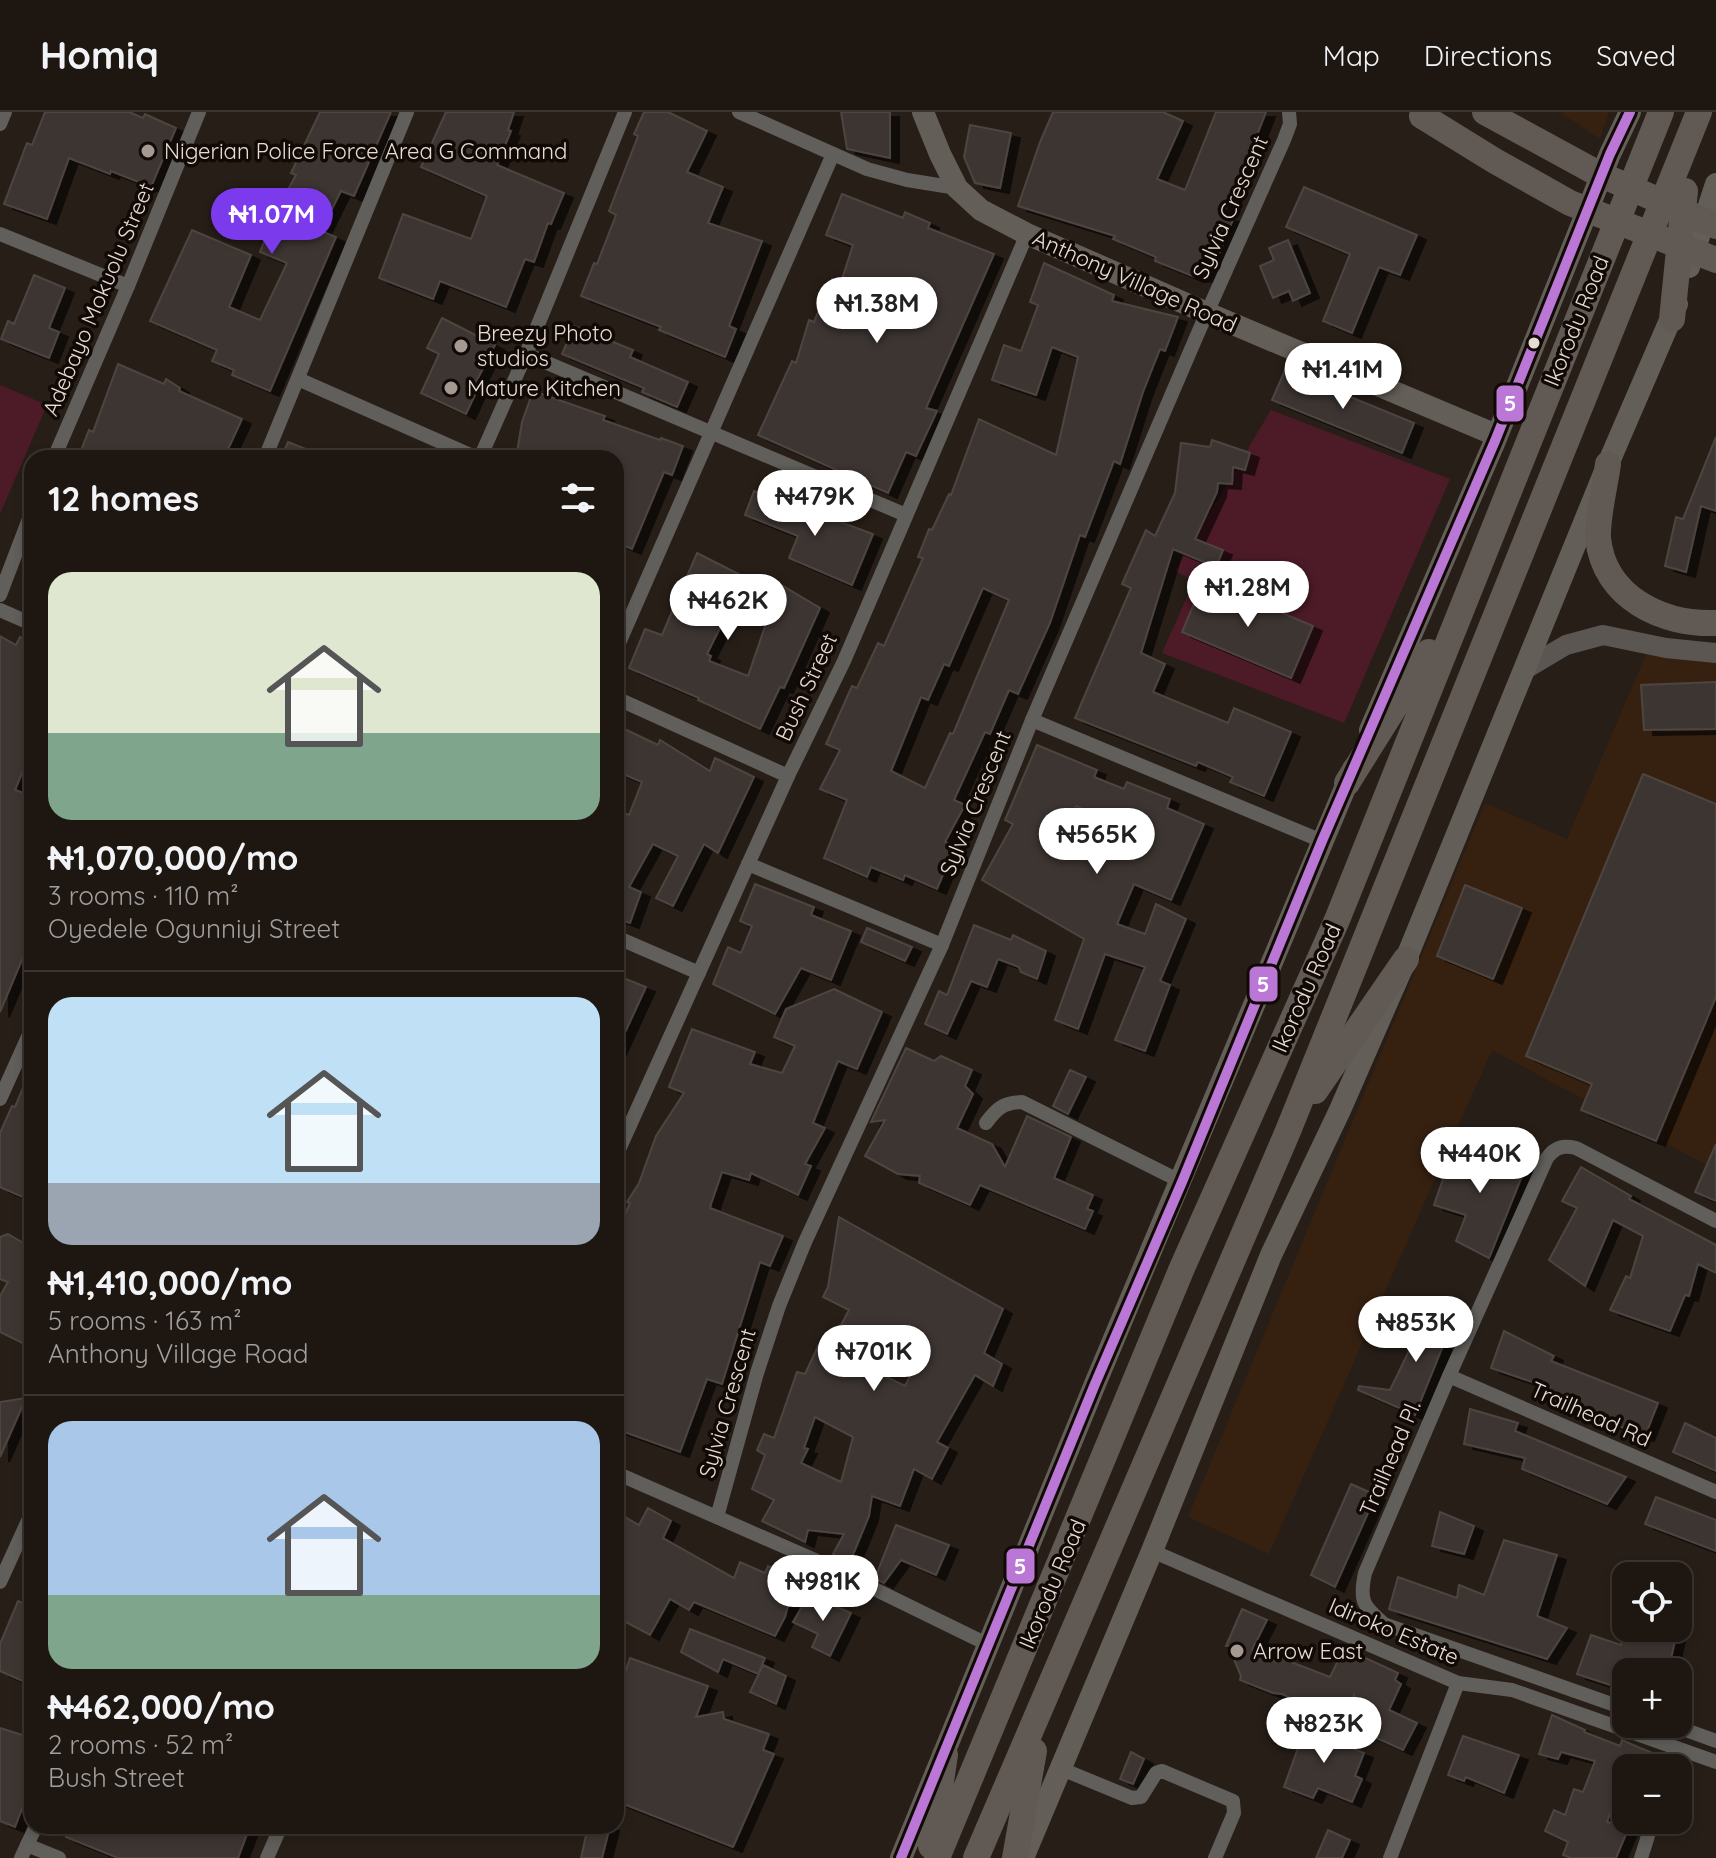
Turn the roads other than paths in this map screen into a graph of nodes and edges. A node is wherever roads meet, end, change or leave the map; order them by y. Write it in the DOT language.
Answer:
graph roads {
  1 [pos="5,112"];
  2 [pos="199,112"];
  3 [pos="407,112"];
  4 [pos="625,112"];
  5 [pos="739,112"];
  6 [pos="923,112"];
  7 [pos="1289,112"];
  8 [pos="1485,112"];
  9 [pos="1630,112"];
  10 [pos="1659,112"];
  11 [pos="1420,114"];
  12 [pos="1695,122"];
  13 [pos="0,124"];
  14 [pos="833,154"];
  15 [pos="1716,184"];
  16 [pos="957,188"];
  17 [pos="1716,226"];
  18 [pos="0,234"];
  19 [pos="1027,234"];
  20 [pos="1716,260"];
  21 [pos="128,286"];
  22 [pos="1207,313"];
  23 [pos="1672,319"];
  24 [pos="526,354"];
  25 [pos="298,379"];
  26 [pos="711,434"];
  27 [pos="1496,435"];
  28 [pos="57,450"];
  29 [pos="268,450"];
  30 [pos="460,450"];
  31 [pos="482,450"];
  32 [pos="1608,464"];
  33 [pos="906,515"];
  34 [pos="24,532"];
  35 [pos="1472,580"];
  36 [pos="0,595"];
  37 [pos="0,610"];
  38 [pos="24,620"];
  39 [pos="1716,623"];
  40 [pos="624,632"];
  41 [pos="1716,653"];
  42 [pos="1524,670"];
  43 [pos="624,702"];
  44 [pos="1032,720"];
  45 [pos="788,776"];
  46 [pos="1347,783"];
  47 [pos="1322,841"];
  48 [pos="748,864"];
  49 [pos="624,940"];
  50 [pos="942,945"];
  51 [pos="1406,959"];
  52 [pos="699,973"];
  53 [pos="24,1046"];
  54 [pos="0,1099"];
  55 [pos="986,1123"];
  56 [pos="1288,1131"];
  57 [pos="624,1138"];
  58 [pos="1182,1182"];
  59 [pos="1716,1221"];
  60 [pos="1449,1376"];
  61 [pos="624,1476"];
  62 [pos="1716,1492"];
  63 [pos="717,1517"];
  64 [pos="24,1530"];
  65 [pos="1152,1551"];
  66 [pos="0,1582"];
  67 [pos="989,1645"];
  68 [pos="1458,1683"];
  69 [pos="1612,1704"];
  70 [pos="1041,1708"];
  71 [pos="1692,1732"];
  72 [pos="1716,1741"];
  73 [pos="1676,1748"];
  74 [pos="1674,1754"];
  75 [pos="945,1755"];
  76 [pos="1716,1762"];
  77 [pos="1059,1768"];
  78 [pos="278,1834"];
  79 [pos="1649,1834"];
  80 [pos="24,1851"];
  81 [pos="59,1858"];
  82 [pos="267,1858"];
  83 [pos="901,1858"];
  84 [pos="929,1858"];
  85 [pos="937,1858"];
  86 [pos="976,1858"];
  87 [pos="1015,1858"];
  88 [pos="1023,1858"];
  89 [pos="1215,1858"];
  90 [pos="1390,1858"];
  91 [pos="1641,1858"];
  1 -- 13 [label="street"];
  2 -- 21 [label="street, Adebayo Mokuolu Street"];
  3 -- 25 [label="street"];
  4 -- 24 [label="street"];
  5 -- 14 [label="street"];
  6 -- 16 [label="main road, Anthony Village Road"];
  7 -- 22 [label="street, Sylvia Crescent"];
  8 -- 17 [label="highway, bridge"];
  9 -- 27 [label="main road, Ikorodu Road"];
  10 -- 35 [label="highway, Ikorodu Road"];
  11 -- 20 [label="highway, bridge"];
  12 -- 23 [label="highway"];
  12 -- 56 [label="highway, Ikorodu Road"];
  14 -- 16 [label="street"];
  14 -- 26 [label="street"];
  15 -- 23 [label="main road"];
  16 -- 19 [label="main road, Anthony Village Road"];
  18 -- 21 [label="street"];
  19 -- 22 [label="main road, Anthony Village Road"];
  19 -- 33 [label="street, Bush Street"];
  21 -- 28 [label="street, Adebayo Mokuolu Street"];
  22 -- 27 [label="main road, Anthony Village Road"];
  22 -- 44 [label="street, Sylvia Crescent"];
  23 -- 32 [label="main road"];
  24 -- 26 [label="street"];
  24 -- 31 [label="street"];
  25 -- 29 [label="street"];
  25 -- 30 [label="street"];
  26 -- 33 [label="street"];
  26 -- 40 [label="street"];
  27 -- 46 [label="main road, Ikorodu Road"];
  32 -- 39 [label="highway"];
  32 -- 42 [label="main road"];
  33 -- 45 [label="street, Bush Street"];
  34 -- 36 [label="street"];
  35 -- 46 [label="highway"];
  35 -- 85 [label="highway, Ikorodu Road"];
  37 -- 38 [label="street"];
  41 -- 42 [label="main road"];
  42 -- 51 [label="main road"];
  43 -- 45 [label="street"];
  44 -- 47 [label="street"];
  44 -- 50 [label="street, Sylvia Crescent"];
  45 -- 48 [label="street, Bush Street"];
  46 -- 47 [label="main road, Ikorodu Road"];
  47 -- 58 [label="main road, Ikorodu Road"];
  48 -- 50 [label="street"];
  48 -- 52 [label="street, Bush Street"];
  49 -- 52 [label="street"];
  50 -- 63 [label="street, Sylvia Crescent"];
  51 -- 56 [label="highway"];
  51 -- 65 [label="main road"];
  52 -- 57 [label="street, Bush Street"];
  53 -- 54 [label="street"];
  55 -- 58 [label="street"];
  56 -- 70 [label="highway, Ikorodu Road"];
  58 -- 67 [label="main road, Ikorodu Road"];
  59 -- 60 [label="street, Trailhead Pl."];
  60 -- 62 [label="street, Trailhead Rd"];
  60 -- 69 [label="street, Trailhead Pl."];
  61 -- 63 [label="street"];
  63 -- 67 [label="street"];
  64 -- 66 [label="street"];
  65 -- 68 [label="street, Idiroko Estate"];
  65 -- 77 [label="main road"];
  67 -- 75 [label="main road, Ikorodu Road"];
  68 -- 73 [label="street, Idiroko Estate"];
  68 -- 90 [label="street"];
  70 -- 86 [label="highway, Ikorodu Road"];
  70 -- 87 [label="highway"];
  71 -- 72 [label="street"];
  73 -- 74 [label="street"];
  73 -- 76 [label="street, Idiroko Estate"];
  75 -- 83 [label="main road, Ikorodu Road"];
  75 -- 84 [label="highway"];
  77 -- 88 [label="main road"];
  77 -- 89 [label="street"];
  78 -- 82 [label="street"];
  79 -- 91 [label="street"];
  80 -- 81 [label="street"];
}
